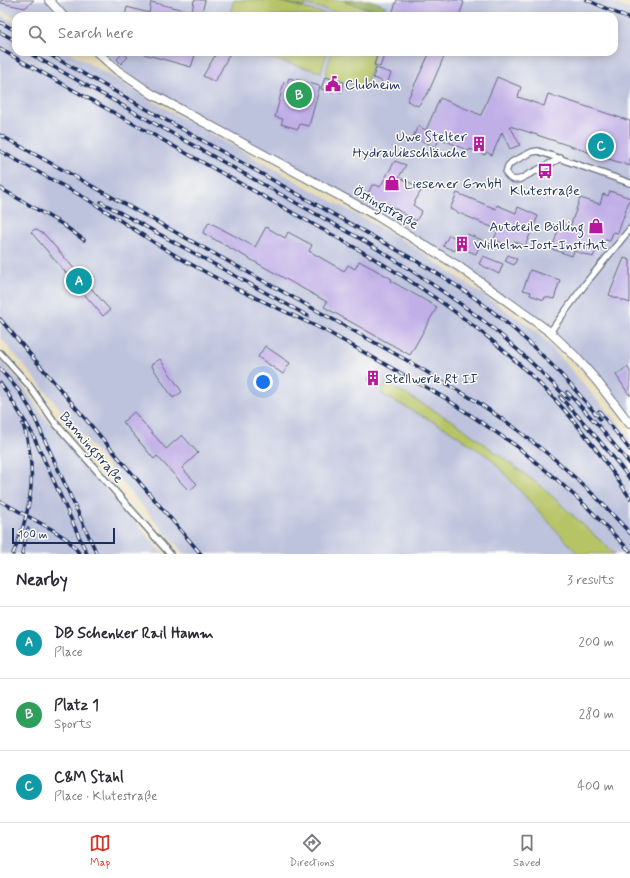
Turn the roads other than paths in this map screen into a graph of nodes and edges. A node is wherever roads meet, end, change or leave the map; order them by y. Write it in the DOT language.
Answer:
graph roads {
  1 [pos="49,0"];
  2 [pos="60,12"];
  3 [pos="101,56"];
  4 [pos="561,158"];
  5 [pos="630,183"];
  6 [pos="630,229"];
  7 [pos="550,332"];
  8 [pos="0,353"];
  9 [pos="630,424"];
  10 [pos="170,554"];
  1 -- 2 [label="street"];
  3 -- 7 [label="street, Östingstraße"];
  4 -- 4 [label="street"];
  4 -- 5 [label="street"];
  6 -- 7 [label="street"];
  7 -- 9 [label="street, Östingstraße"];
  8 -- 10 [label="street, Banningstraße"];
}
